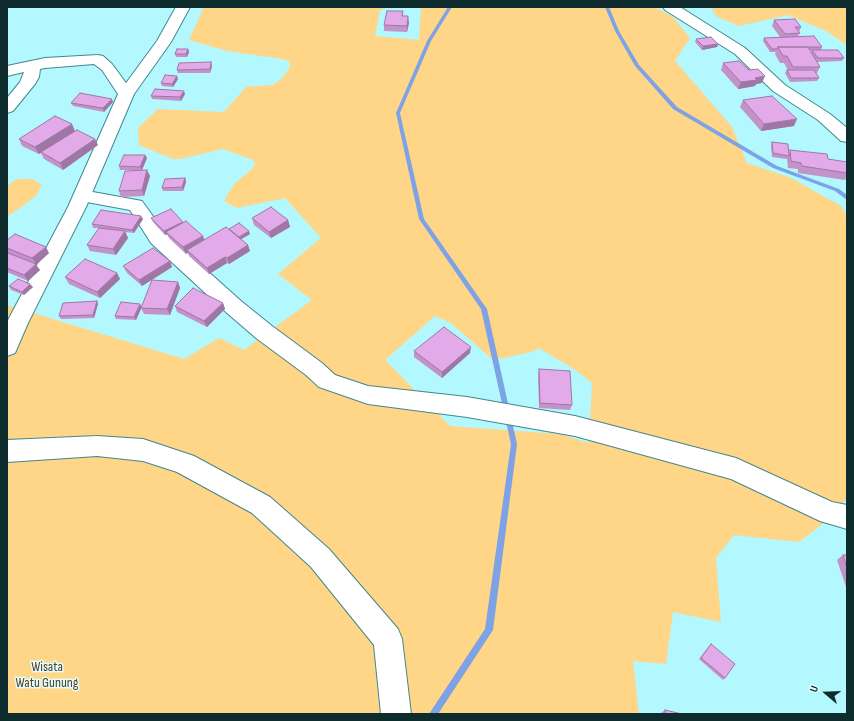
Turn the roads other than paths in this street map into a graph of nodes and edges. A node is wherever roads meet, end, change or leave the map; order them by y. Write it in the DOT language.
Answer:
graph roads {
  1 [pos="183,7"];
  2 [pos="670,7"];
  3 [pos="33,66"];
  4 [pos="7,71"];
  5 [pos="126,94"];
  6 [pos="7,108"];
  7 [pos="847,137"];
  8 [pos="82,196"];
  9 [pos="7,347"];
  10 [pos="7,451"];
  11 [pos="847,517"];
  12 [pos="396,714"];
  1 -- 5 [label="street"];
  2 -- 7 [label="street"];
  3 -- 4 [label="street"];
  3 -- 5 [label="street"];
  3 -- 6 [label="street"];
  5 -- 8 [label="street"];
  8 -- 9 [label="street"];
  8 -- 11 [label="street"];
  10 -- 12 [label="street"];
}
